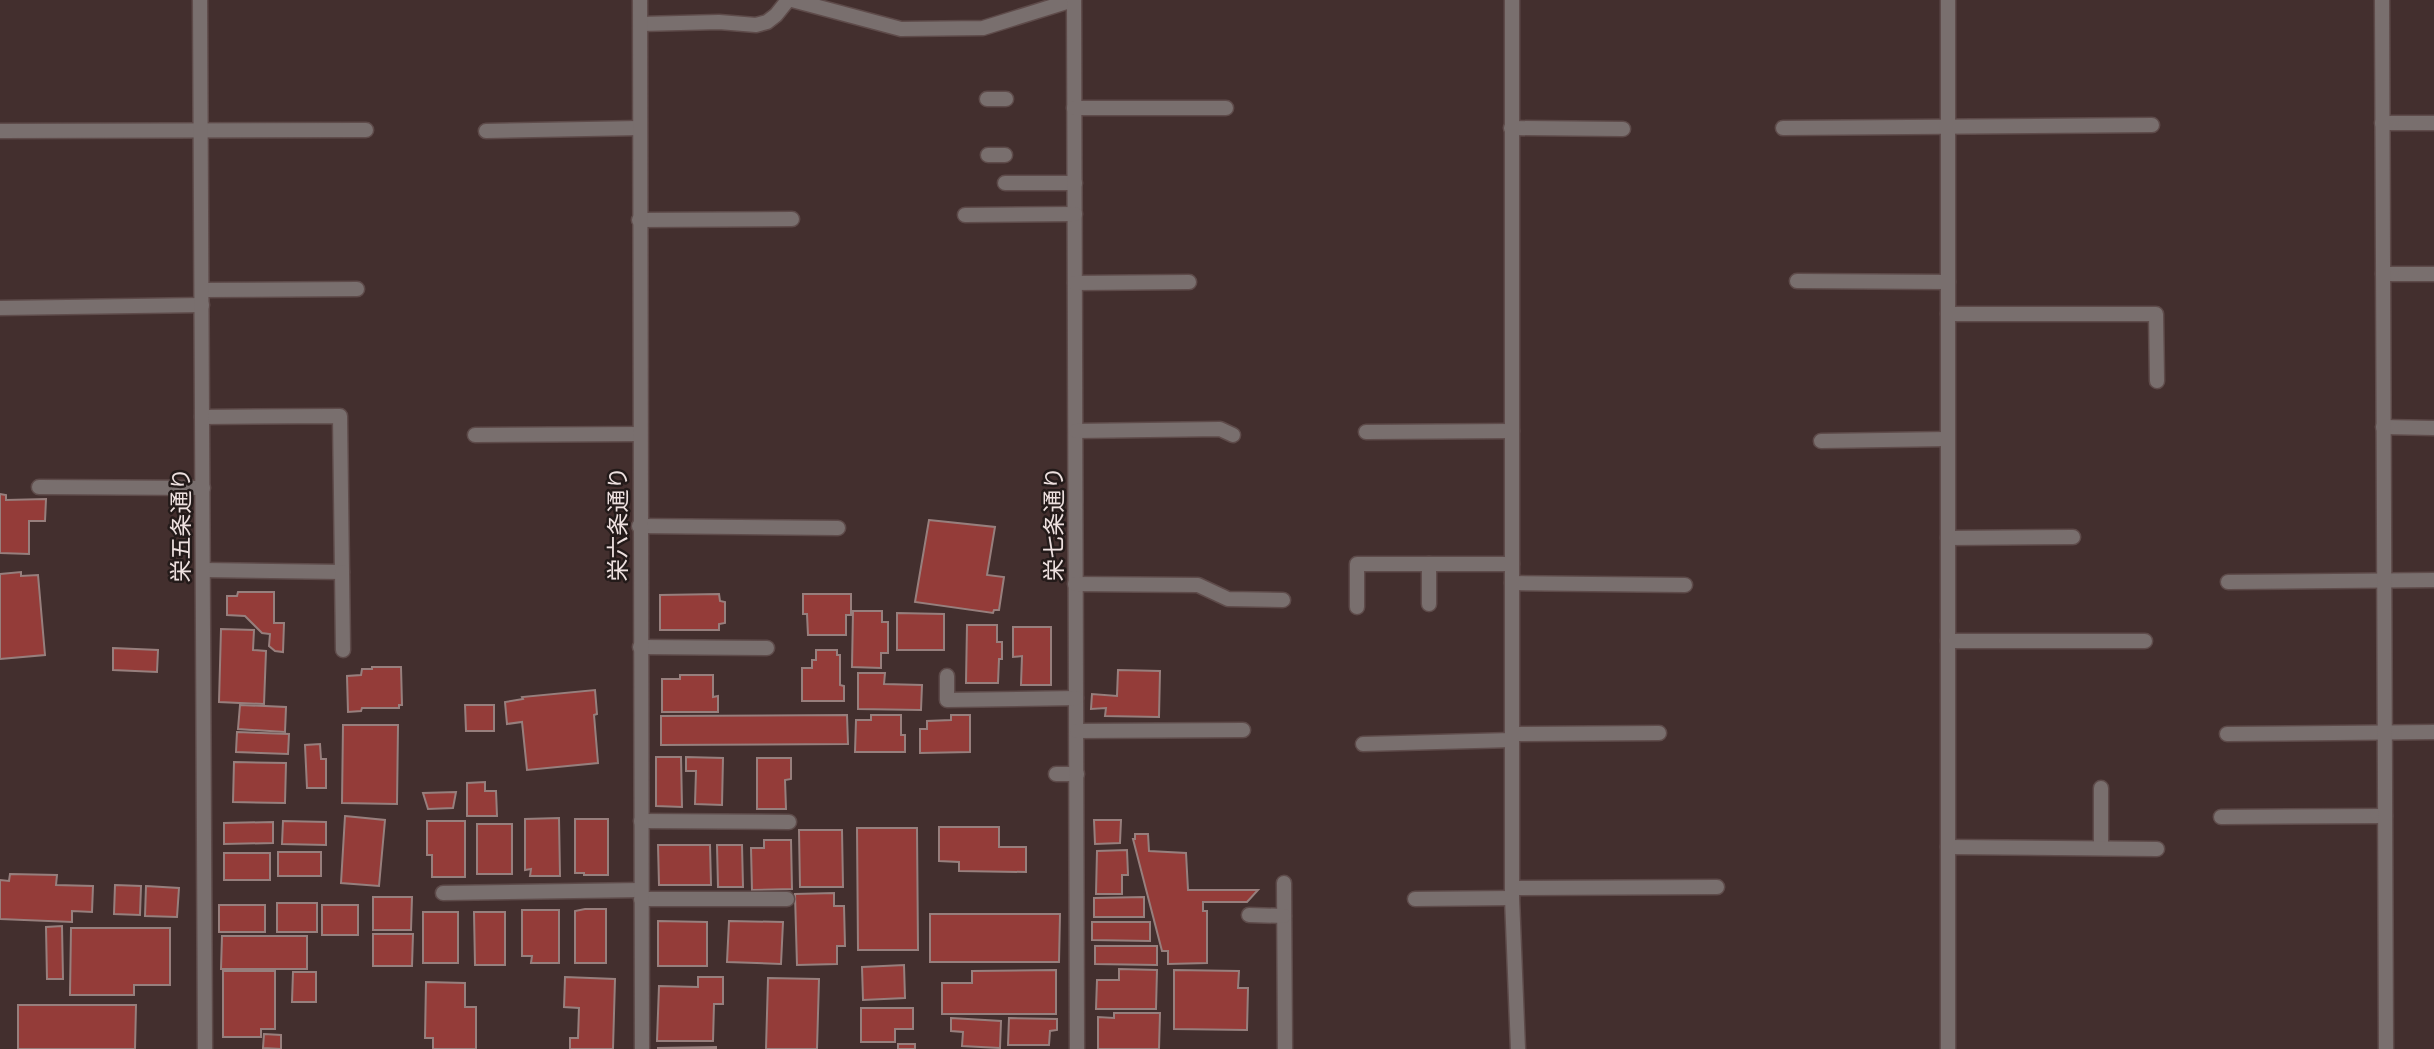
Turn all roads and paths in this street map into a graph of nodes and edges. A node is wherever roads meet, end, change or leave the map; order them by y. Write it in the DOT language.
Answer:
graph roads {
  1 [pos="200,0"];
  2 [pos="640,0"];
  3 [pos="790,0"];
  4 [pos="1074,0"];
  5 [pos="1512,0"];
  6 [pos="1948,0"];
  7 [pos="2382,0"];
  8 [pos="640,24"];
  9 [pos="987,99"];
  10 [pos="1006,99"];
  11 [pos="1074,108"];
  12 [pos="1226,108"];
  13 [pos="2382,123"];
  14 [pos="2434,123"];
  15 [pos="2152,125"];
  16 [pos="1947,127"];
  17 [pos="639,128"];
  18 [pos="1511,128"];
  19 [pos="1783,128"];
  20 [pos="1623,129"];
  21 [pos="366,130"];
  22 [pos="0,131"];
  23 [pos="201,131"];
  24 [pos="486,131"];
  25 [pos="988,155"];
  26 [pos="1005,155"];
  27 [pos="1005,183"];
  28 [pos="1075,183"];
  29 [pos="1075,214"];
  30 [pos="965,215"];
  31 [pos="792,219"];
  32 [pos="639,220"];
  33 [pos="2383,274"];
  34 [pos="2434,274"];
  35 [pos="1797,281"];
  36 [pos="1189,282"];
  37 [pos="1948,282"];
  38 [pos="1075,283"];
  39 [pos="357,289"];
  40 [pos="202,290"];
  41 [pos="202,305"];
  42 [pos="0,308"];
  43 [pos="1948,314"];
  44 [pos="2157,381"];
  45 [pos="202,417"];
  46 [pos="2383,427"];
  47 [pos="2434,428"];
  48 [pos="1076,430"];
  49 [pos="1512,431"];
  50 [pos="1366,432"];
  51 [pos="640,434"];
  52 [pos="475,435"];
  53 [pos="1233,435"];
  54 [pos="1947,439"];
  55 [pos="1821,441"];
  56 [pos="39,487"];
  57 [pos="203,488"];
  58 [pos="639,526"];
  59 [pos="838,528"];
  60 [pos="2073,537"];
  61 [pos="1948,538"];
  62 [pos="1429,564"];
  63 [pos="1512,564"];
  64 [pos="204,570"];
  65 [pos="342,572"];
  66 [pos="2384,579"];
  67 [pos="2434,580"];
  68 [pos="2228,582"];
  69 [pos="1512,583"];
  70 [pos="1075,584"];
  71 [pos="1685,584"];
  72 [pos="1283,600"];
  73 [pos="1429,604"];
  74 [pos="1357,607"];
  75 [pos="1948,641"];
  76 [pos="2145,641"];
  77 [pos="640,647"];
  78 [pos="767,648"];
  79 [pos="343,650"];
  80 [pos="947,676"];
  81 [pos="1076,698"];
  82 [pos="1243,730"];
  83 [pos="1077,731"];
  84 [pos="2385,732"];
  85 [pos="2434,732"];
  86 [pos="1659,733"];
  87 [pos="2227,734"];
  88 [pos="1512,737"];
  89 [pos="1363,744"];
  90 [pos="1056,774"];
  91 [pos="1077,774"];
  92 [pos="2101,788"];
  93 [pos="2385,816"];
  94 [pos="2221,817"];
  95 [pos="641,821"];
  96 [pos="789,821"];
  97 [pos="1948,847"];
  98 [pos="2101,848"];
  99 [pos="2157,849"];
  100 [pos="1284,883"];
  101 [pos="1717,887"];
  102 [pos="443,893"];
  103 [pos="1513,893"];
  104 [pos="641,895"];
  105 [pos="787,899"];
  106 [pos="1415,899"];
  107 [pos="1248,915"];
  108 [pos="1284,916"];
  109 [pos="205,1049"];
  110 [pos="642,1049"];
  111 [pos="1077,1049"];
  112 [pos="1285,1049"];
  113 [pos="1518,1049"];
  114 [pos="1948,1049"];
  115 [pos="2386,1049"];
  1 -- 23 [label="street, 栄五条通り"];
  2 -- 8 [label="street, 栄六条通り"];
  3 -- 4 [label="street"];
  3 -- 8 [label="street"];
  4 -- 11 [label="street, 栄七条通り"];
  5 -- 18 [label="street"];
  6 -- 16 [label="street"];
  7 -- 13 [label="street"];
  8 -- 17 [label="street, 栄六条通り"];
  9 -- 10 [label="street"];
  11 -- 12 [label="street"];
  11 -- 28 [label="street, 栄七条通り"];
  13 -- 14 [label="street"];
  13 -- 33 [label="street"];
  15 -- 16 [label="street"];
  16 -- 19 [label="street"];
  16 -- 37 [label="street"];
  17 -- 24 [label="street"];
  17 -- 32 [label="street, 栄六条通り"];
  18 -- 20 [label="street"];
  18 -- 49 [label="street"];
  21 -- 23 [label="street"];
  22 -- 23 [label="street"];
  23 -- 40 [label="street, 栄五条通り"];
  25 -- 26 [label="street"];
  27 -- 28 [label="street"];
  28 -- 29 [label="street, 栄七条通り"];
  29 -- 30 [label="street"];
  29 -- 38 [label="street, 栄七条通り"];
  31 -- 32 [label="street"];
  32 -- 51 [label="street, 栄六条通り"];
  33 -- 34 [label="street"];
  33 -- 46 [label="street"];
  35 -- 37 [label="street"];
  36 -- 38 [label="street"];
  37 -- 43 [label="street"];
  38 -- 48 [label="street, 栄七条通り"];
  39 -- 40 [label="street"];
  40 -- 41 [label="street, 栄五条通り"];
  41 -- 42 [label="street"];
  41 -- 45 [label="street, 栄五条通り"];
  43 -- 44 [label="street"];
  43 -- 54 [label="street"];
  45 -- 57 [label="street, 栄五条通り"];
  45 -- 65 [label="street"];
  46 -- 47 [label="street"];
  46 -- 66 [label="street"];
  48 -- 53 [label="street"];
  48 -- 70 [label="street, 栄七条通り"];
  49 -- 50 [label="street"];
  49 -- 63 [label="street"];
  51 -- 52 [label="street"];
  51 -- 58 [label="street, 栄六条通り"];
  54 -- 55 [label="street"];
  54 -- 61 [label="street"];
  56 -- 57 [label="street"];
  57 -- 64 [label="street, 栄五条通り"];
  58 -- 59 [label="street"];
  58 -- 77 [label="street, 栄六条通り"];
  60 -- 61 [label="street"];
  61 -- 75 [label="street"];
  62 -- 63 [label="street"];
  62 -- 73 [label="street"];
  62 -- 74 [label="street"];
  63 -- 69 [label="street"];
  64 -- 65 [label="street"];
  64 -- 109 [label="street, 栄五条通り"];
  65 -- 79 [label="street"];
  66 -- 67 [label="street"];
  66 -- 68 [label="street"];
  66 -- 84 [label="street"];
  69 -- 71 [label="street"];
  69 -- 88 [label="street"];
  70 -- 72 [label="street"];
  70 -- 81 [label="street, 栄七条通り"];
  75 -- 76 [label="street"];
  75 -- 97 [label="street"];
  77 -- 78 [label="street"];
  77 -- 95 [label="street, 栄六条通り"];
  80 -- 81 [label="street"];
  81 -- 83 [label="street, 栄七条通り"];
  82 -- 83 [label="street"];
  83 -- 91 [label="street, 栄七条通り"];
  84 -- 85 [label="street"];
  84 -- 87 [label="street"];
  84 -- 93 [label="street"];
  86 -- 88 [label="street"];
  88 -- 89 [label="street"];
  88 -- 103 [label="street"];
  90 -- 91 [label="street"];
  91 -- 111 [label="street, 栄七条通り"];
  92 -- 98 [label="street"];
  93 -- 94 [label="street"];
  93 -- 115 [label="street"];
  95 -- 96 [label="street"];
  95 -- 104 [label="street, 栄六条通り"];
  97 -- 98 [label="street"];
  97 -- 114 [label="street"];
  98 -- 99 [label="street"];
  100 -- 108 [label="street"];
  101 -- 103 [label="street"];
  102 -- 104 [label="street"];
  103 -- 106 [label="street"];
  103 -- 113 [label="street"];
  104 -- 105 [label="street"];
  104 -- 110 [label="street, 栄六条通り"];
  107 -- 108 [label="street"];
  108 -- 112 [label="street"];
}
